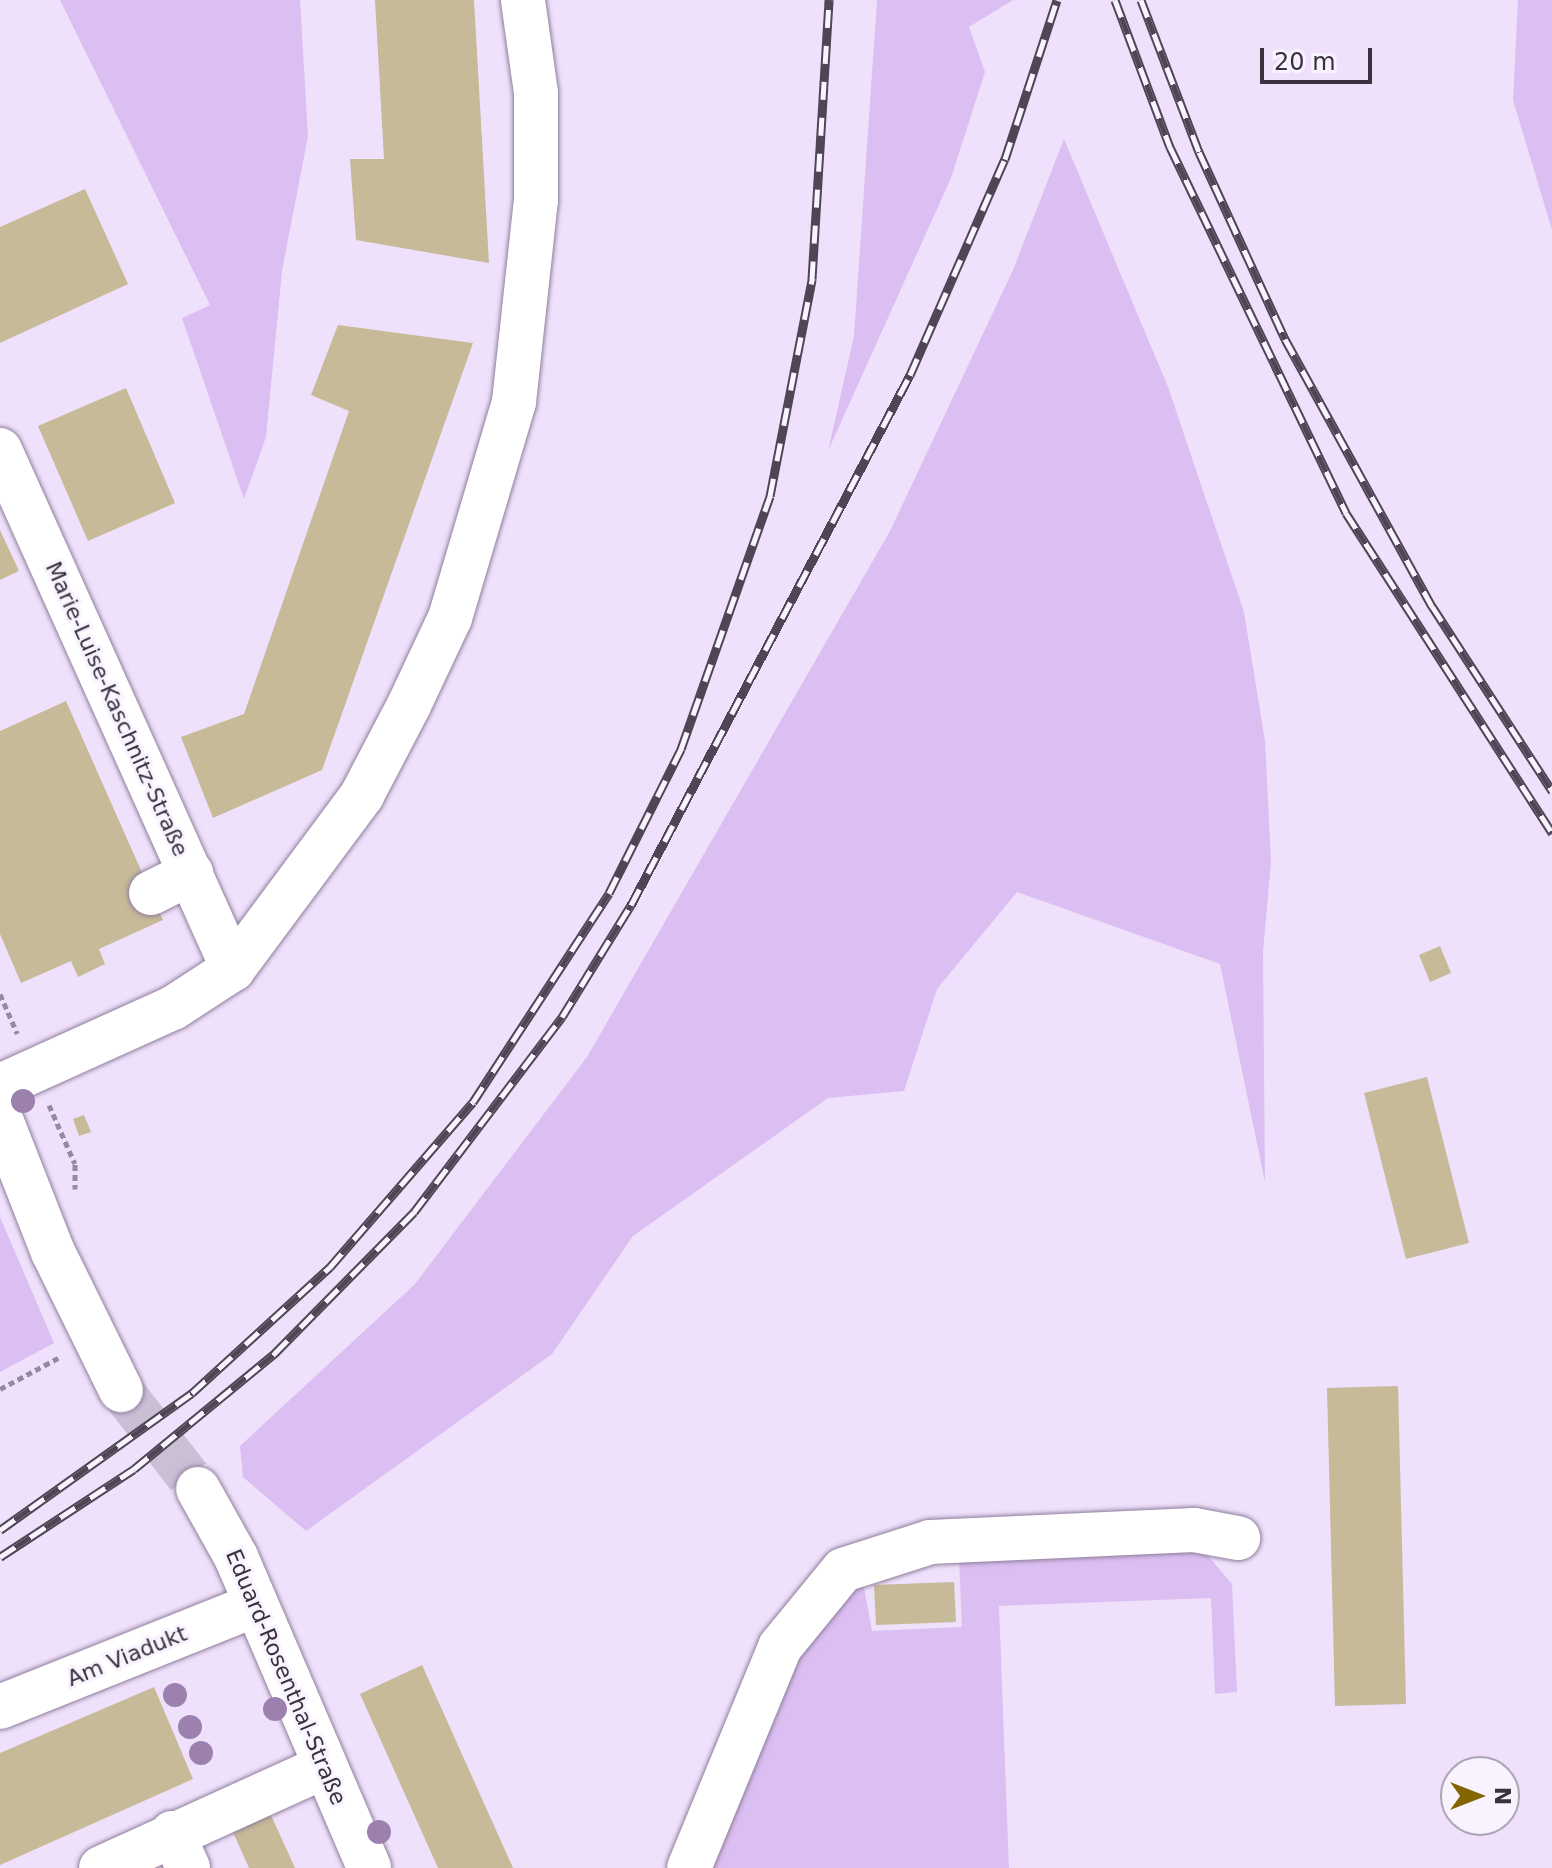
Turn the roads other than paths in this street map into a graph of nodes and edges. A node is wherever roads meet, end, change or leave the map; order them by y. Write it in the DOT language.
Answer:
graph roads {
  1 [pos="523,0"];
  2 [pos="0,450"];
  3 [pos="191,873"];
  4 [pos="151,893"];
  5 [pos="233,969"];
  6 [pos="0,1086"];
  7 [pos="0,1117"];
  8 [pos="121,1390"];
  9 [pos="198,1489"];
  10 [pos="1238,1538"];
  11 [pos="253,1606"];
  12 [pos="0,1707"];
  13 [pos="324,1767"];
  14 [pos="180,1850"];
  15 [pos="101,1868"];
  16 [pos="369,1868"];
  17 [pos="689,1868"];
  1 -- 5 [label="street"];
  2 -- 3 [label="street, Marie-Luise-Kaschnitz-Straße"];
  3 -- 4 [label="street"];
  3 -- 5 [label="street, Marie-Luise-Kaschnitz-Straße"];
  5 -- 6 [label="street"];
  7 -- 8 [label="street"];
  9 -- 11 [label="street, Eduard-Rosenthal-Straße"];
  10 -- 17 [label="street"];
  11 -- 12 [label="street, Am Viadukt"];
  11 -- 13 [label="street, Eduard-Rosenthal-Straße"];
  13 -- 14 [label="street"];
  13 -- 16 [label="street, Eduard-Rosenthal-Straße"];
  14 -- 15 [label="street"];
}
